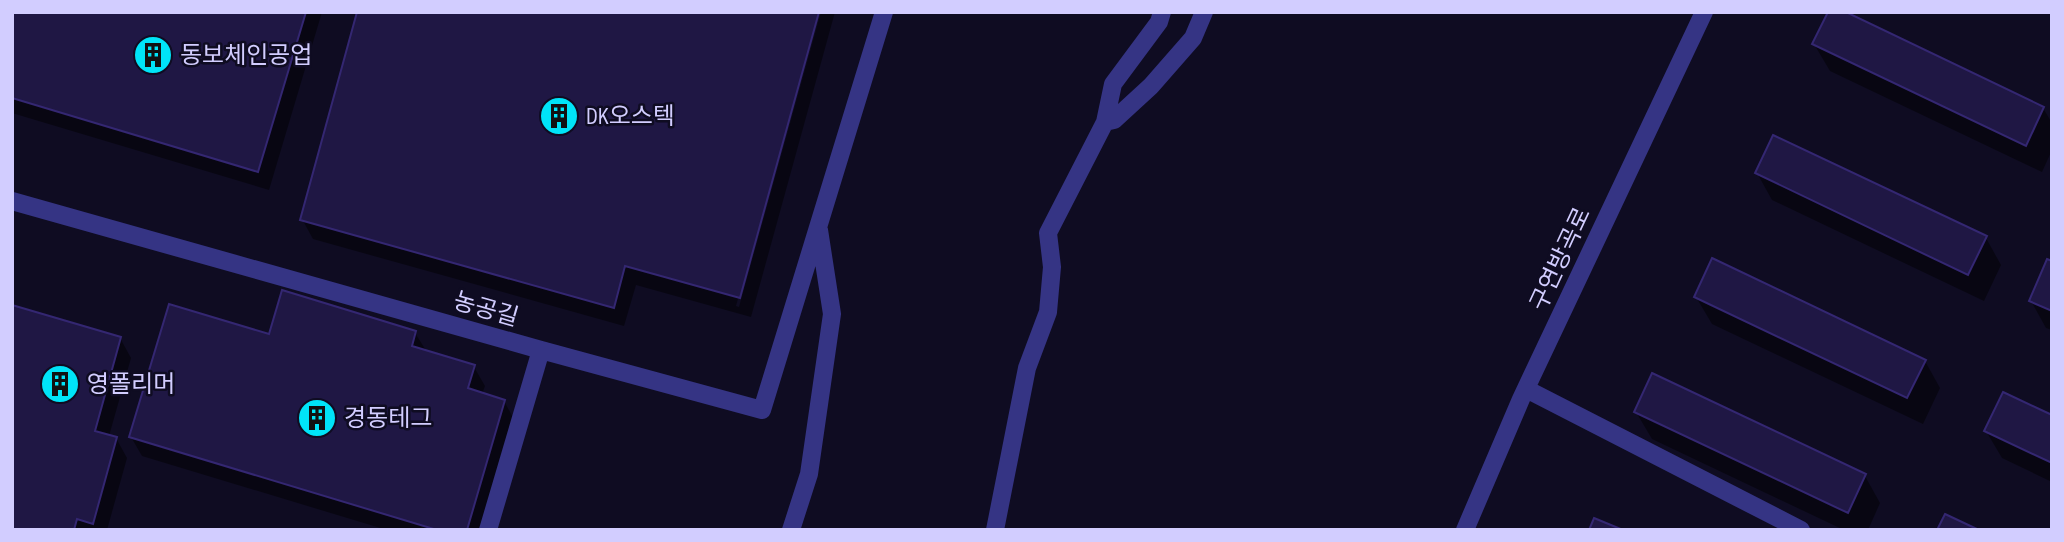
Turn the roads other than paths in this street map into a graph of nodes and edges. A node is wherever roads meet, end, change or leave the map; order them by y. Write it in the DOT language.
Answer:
graph roads {
  1 [pos="884,12"];
  2 [pos="1162,12"];
  3 [pos="1204,12"];
  4 [pos="1704,12"];
  5 [pos="1105,122"];
  6 [pos="12,201"];
  7 [pos="818,226"];
  8 [pos="541,350"];
  9 [pos="1526,389"];
  10 [pos="488,530"];
  11 [pos="791,530"];
  12 [pos="995,530"];
  13 [pos="1465,530"];
  14 [pos="1801,530"];
  1 -- 7 [label="street, 농공길"];
  2 -- 5 [label="street"];
  3 -- 5 [label="street"];
  4 -- 9 [label="street, 구연방곡로"];
  5 -- 12 [label="street"];
  6 -- 8 [label="street, 농공길"];
  7 -- 8 [label="street, 농공길"];
  7 -- 11 [label="street, 농공길"];
  8 -- 10 [label="street"];
  9 -- 13 [label="street, 구연방곡로"];
  9 -- 14 [label="street"];
}
